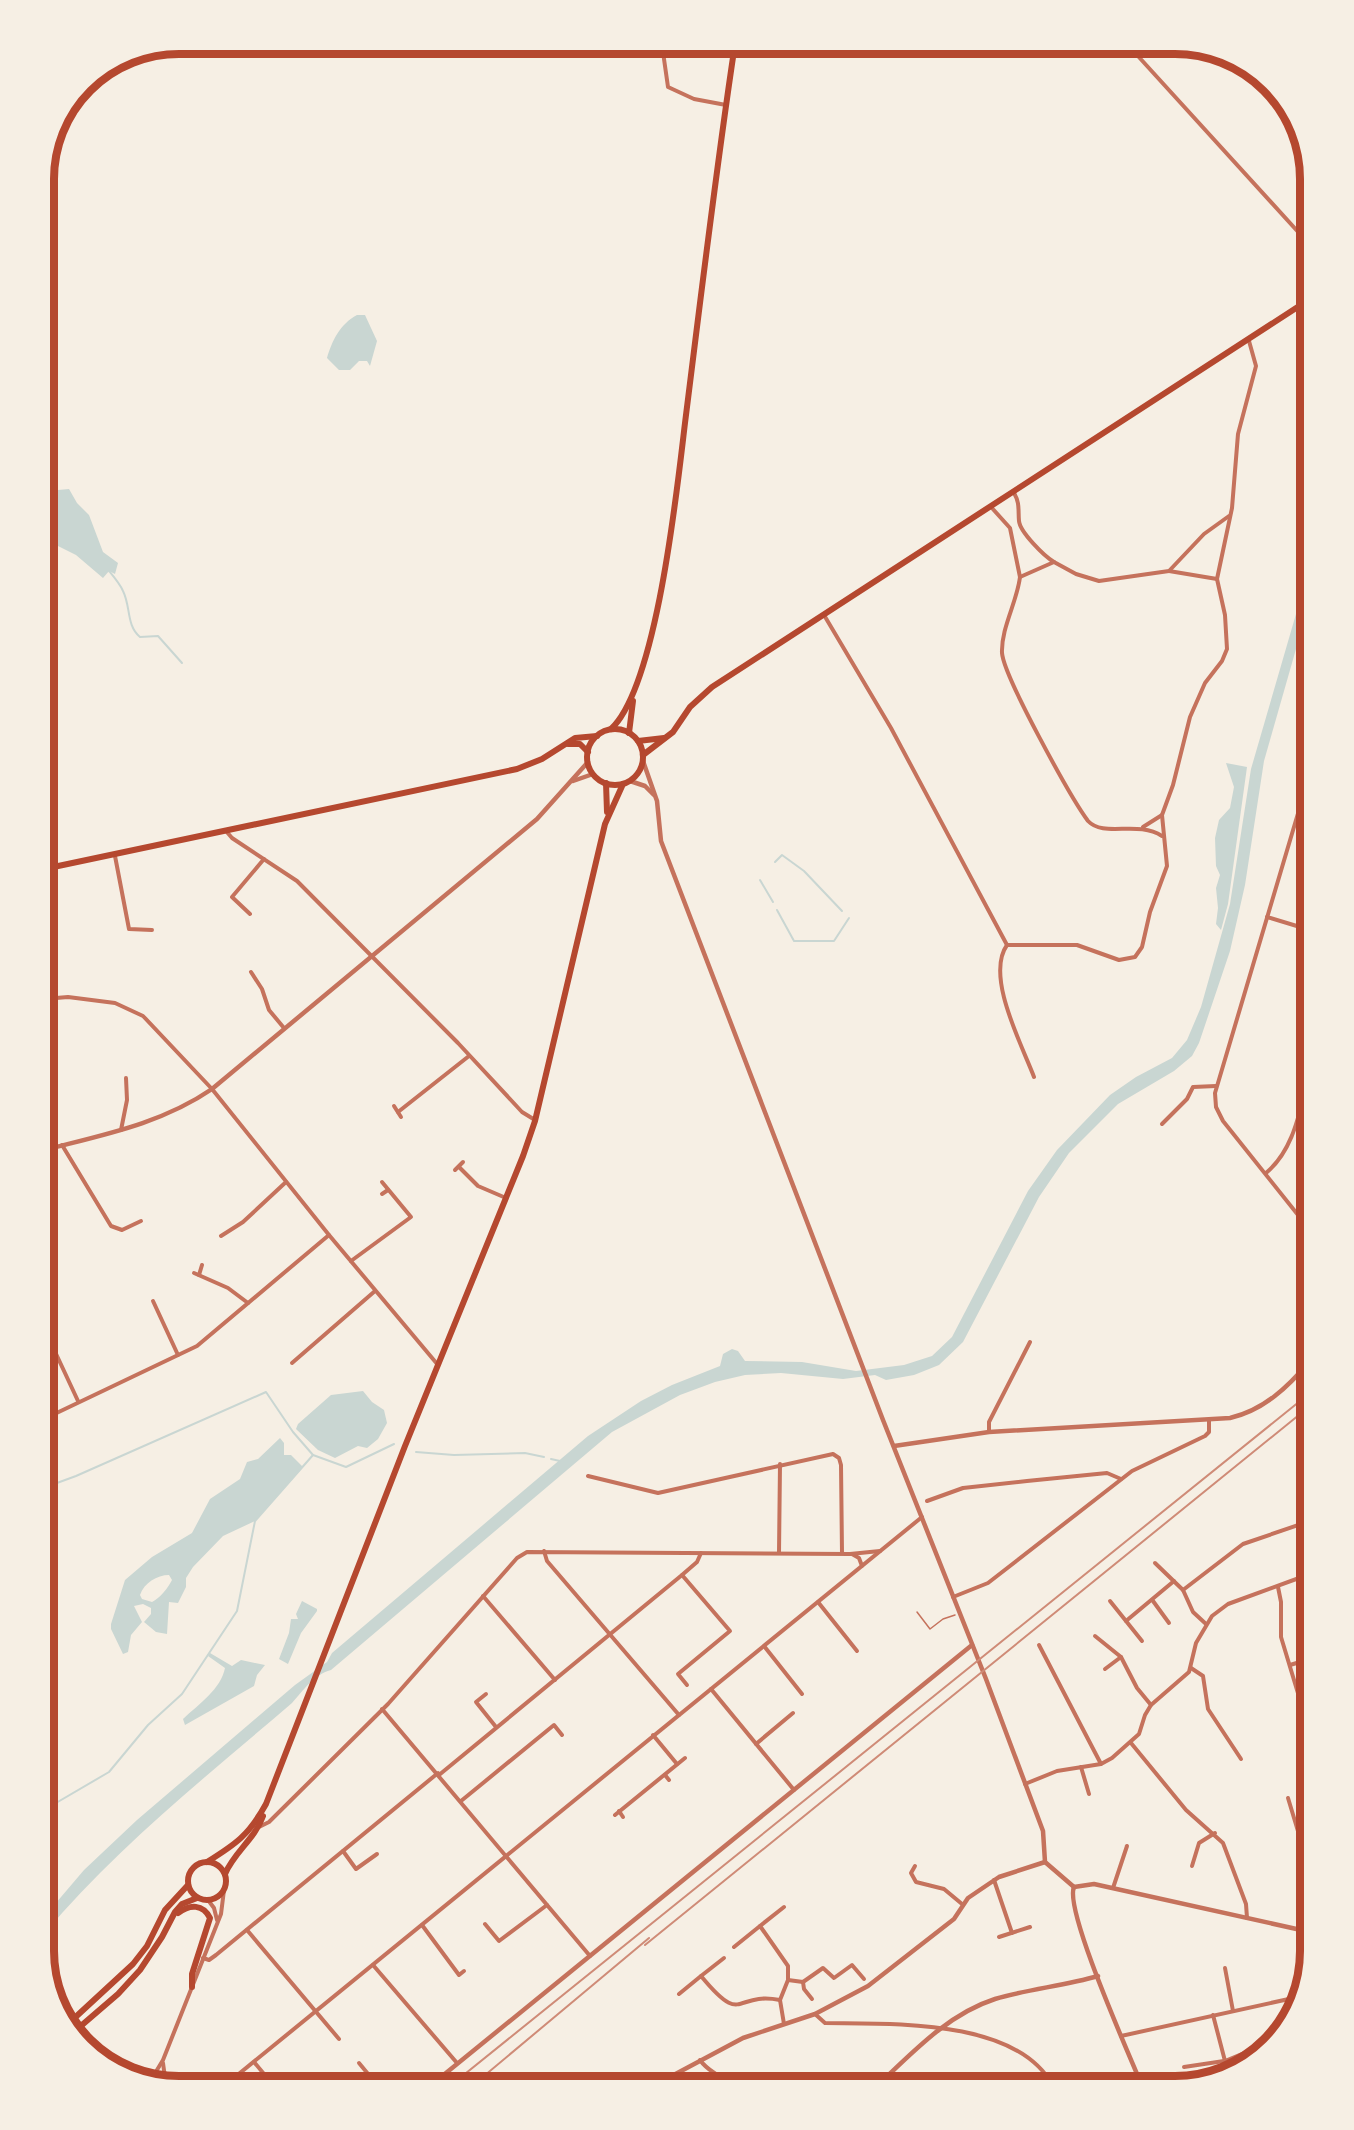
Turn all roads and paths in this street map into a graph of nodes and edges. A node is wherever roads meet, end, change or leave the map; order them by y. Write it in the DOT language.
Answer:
graph roads {
  1 [pos="663,54"];
  2 [pos="734,54"];
  3 [pos="1136,54"];
  4 [pos="726,105"];
  5 [pos="1300,233"];
  6 [pos="1300,306"];
  7 [pos="1249,341"];
  8 [pos="1014,493"];
  9 [pos="991,507"];
  10 [pos="1230,515"];
  11 [pos="1020,523"];
  12 [pos="1010,528"];
  13 [pos="1054,562"];
  14 [pos="1169,571"];
  15 [pos="1020,577"];
  16 [pos="1217,579"];
  17 [pos="824,615"];
  18 [pos="634,692"];
  19 [pos="611,729"];
  20 [pos="629,733"];
  21 [pos="597,736"];
  22 [pos="667,736"];
  23 [pos="638,741"];
  24 [pos="565,744"];
  25 [pos="588,752"];
  26 [pos="643,758"];
  27 [pos="588,762"];
  28 [pos="593,774"];
  29 [pos="571,782"];
  30 [pos="627,782"];
  31 [pos="606,783"];
  32 [pos="656,797"];
  33 [pos="1300,808"];
  34 [pos="1161,815"];
  35 [pos="607,816"];
  36 [pos="1143,827"];
  37 [pos="225,831"];
  38 [pos="1163,836"];
  39 [pos="115,856"];
  40 [pos="264,859"];
  41 [pos="54,867"];
  42 [pos="250,914"];
  43 [pos="1266,917"];
  44 [pos="1300,927"];
  45 [pos="152,930"];
  46 [pos="1006,945"];
  47 [pos="371,956"];
  48 [pos="251,972"];
  49 [pos="54,999"];
  50 [pos="284,1028"];
  51 [pos="469,1056"];
  52 [pos="1035,1077"];
  53 [pos="126,1078"];
  54 [pos="1216,1086"];
  55 [pos="212,1089"];
  56 [pos="394,1106"];
  57 [pos="1300,1108"];
  58 [pos="536,1121"];
  59 [pos="1162,1124"];
  60 [pos="121,1130"];
  61 [pos="62,1145"];
  62 [pos="54,1147"];
  63 [pos="462,1162"];
  64 [pos="1266,1173"];
  65 [pos="286,1182"];
  66 [pos="382,1182"];
  67 [pos="388,1190"];
  68 [pos="382,1194"];
  69 [pos="507,1198"];
  70 [pos="1300,1216"];
  71 [pos="141,1221"];
  72 [pos="329,1235"];
  73 [pos="221,1236"];
  74 [pos="351,1261"];
  75 [pos="202,1265"];
  76 [pos="194,1273"];
  77 [pos="199,1275"];
  78 [pos="375,1291"];
  79 [pos="153,1301"];
  80 [pos="248,1303"];
  81 [pos="1030,1342"];
  82 [pos="54,1349"];
  83 [pos="178,1355"];
  84 [pos="292,1363"];
  85 [pos="438,1365"];
  86 [pos="1300,1374"];
  87 [pos="78,1401"];
  88 [pos="54,1414"];
  89 [pos="1209,1420"];
  90 [pos="989,1432"];
  91 [pos="894,1446"];
  92 [pos="780,1464"];
  93 [pos="588,1476"];
  94 [pos="1121,1479"];
  95 [pos="927,1501"];
  96 [pos="922,1517"];
  97 [pos="1300,1525"];
  98 [pos="544,1551"];
  99 [pos="881,1551"];
  100 [pos="701,1553"];
  101 [pos="779,1553"];
  102 [pos="842,1553"];
  103 [pos="850,1554"];
  104 [pos="1155,1563"];
  105 [pos="862,1566"];
  106 [pos="682,1575"];
  107 [pos="1300,1578"];
  108 [pos="1174,1581"];
  109 [pos="1278,1587"];
  110 [pos="1183,1590"];
  111 [pos="483,1596"];
  112 [pos="953,1598"];
  113 [pos="1110,1601"];
  114 [pos="1153,1601"];
  115 [pos="818,1602"];
  116 [pos="917,1612"];
  117 [pos="955,1615"];
  118 [pos="1126,1621"];
  119 [pos="1169,1623"];
  120 [pos="1206,1624"];
  121 [pos="610,1634"];
  122 [pos="1095,1636"];
  123 [pos="1142,1641"];
  124 [pos="972,1645"];
  125 [pos="1039,1645"];
  126 [pos="764,1646"];
  127 [pos="857,1651"];
  128 [pos="1121,1657"];
  129 [pos="1300,1662"];
  130 [pos="1290,1665"];
  131 [pos="1191,1668"];
  132 [pos="1105,1669"];
  133 [pos="555,1680"];
  134 [pos="687,1685"];
  135 [pos="711,1689"];
  136 [pos="486,1694"];
  137 [pos="802,1694"];
  138 [pos="1300,1697"];
  139 [pos="1151,1705"];
  140 [pos="382,1709"];
  141 [pos="793,1713"];
  142 [pos="679,1715"];
  143 [pos="496,1727"];
  144 [pos="562,1735"];
  145 [pos="654,1736"];
  146 [pos="1131,1743"];
  147 [pos="756,1744"];
  148 [pos="685,1758"];
  149 [pos="1241,1759"];
  150 [pos="677,1764"];
  151 [pos="1101,1764"];
  152 [pos="1081,1767"];
  153 [pos="439,1774"];
  154 [pos="665,1775"];
  155 [pos="669,1780"];
  156 [pos="1025,1784"];
  157 [pos="795,1791"];
  158 [pos="1089,1794"];
  159 [pos="1288,1798"];
  160 [pos="461,1801"];
  161 [pos="623,1817"];
  162 [pos="260,1819"];
  163 [pos="272,1819"];
  164 [pos="258,1827"];
  165 [pos="1215,1833"];
  166 [pos="1300,1836"];
  167 [pos="1127,1846"];
  168 [pos="343,1851"];
  169 [pos="377,1854"];
  170 [pos="506,1856"];
  171 [pos="207,1862"];
  172 [pos="1045,1862"];
  173 [pos="915,1866"];
  174 [pos="1192,1866"];
  175 [pos="225,1874"];
  176 [pos="994,1880"];
  177 [pos="188,1885"];
  178 [pos="1074,1887"];
  179 [pos="1113,1888"];
  180 [pos="224,1890"];
  181 [pos="197,1898"];
  182 [pos="208,1900"];
  183 [pos="962,1904"];
  184 [pos="547,1905"];
  185 [pos="784,1907"];
  186 [pos="173,1917"];
  187 [pos="1247,1918"];
  188 [pos="217,1921"];
  189 [pos="485,1924"];
  190 [pos="422,1925"];
  191 [pos="760,1926"];
  192 [pos="1030,1927"];
  193 [pos="247,1930"];
  194 [pos="1300,1930"];
  195 [pos="1012,1933"];
  196 [pos="999,1937"];
  197 [pos="734,1947"];
  198 [pos="590,1957"];
  199 [pos="203,1958"];
  200 [pos="724,1958"];
  201 [pos="373,1965"];
  202 [pos="1225,1968"];
  203 [pos="464,1971"];
  204 [pos="701,1976"];
  205 [pos="1098,1976"];
  206 [pos="864,1979"];
  207 [pos="788,1980"];
  208 [pos="803,1982"];
  209 [pos="192,1987"];
  210 [pos="679,1994"];
  211 [pos="1291,1998"];
  212 [pos="812,1999"];
  213 [pos="780,2000"];
  214 [pos="315,2011"];
  215 [pos="1233,2011"];
  216 [pos="815,2014"];
  217 [pos="1213,2015"];
  218 [pos="74,2019"];
  219 [pos="784,2024"];
  220 [pos="944,2026"];
  221 [pos="80,2027"];
  222 [pos="1121,2036"];
  223 [pos="339,2039"];
  224 [pos="1250,2050"];
  225 [pos="163,2060"];
  226 [pos="700,2060"];
  227 [pos="1225,2061"];
  228 [pos="254,2062"];
  229 [pos="359,2063"];
  230 [pos="457,2063"];
  231 [pos="1184,2067"];
  232 [pos="153,2074"];
  233 [pos="164,2075"];
  234 [pos="236,2076"];
  235 [pos="266,2076"];
  236 [pos="370,2076"];
  237 [pos="442,2076"];
  238 [pos="671,2076"];
  239 [pos="722,2076"];
  240 [pos="888,2076"];
  241 [pos="1046,2076"];
  242 [pos="1138,2076"];
  1 -- 4 [label="street"];
  2 -- 4 [label="main road"];
  3 -- 5 [label="street"];
  4 -- 18 [label="main road"];
  6 -- 7 [label="main road"];
  7 -- 8 [label="main road"];
  7 -- 10 [label="street"];
  8 -- 9 [label="main road"];
  8 -- 11 [label="street"];
  9 -- 12 [label="street"];
  9 -- 17 [label="main road"];
  10 -- 14 [label="street"];
  10 -- 16 [label="street"];
  11 -- 12 [label="street"];
  11 -- 13 [label="street"];
  12 -- 15 [label="street"];
  13 -- 14 [label="street"];
  13 -- 15 [label="street"];
  14 -- 16 [label="street"];
  15 -- 36 [label="street"];
  16 -- 34 [label="street"];
  17 -- 22 [label="main road"];
  17 -- 46 [label="street"];
  18 -- 19 [label="main road"];
  18 -- 20 [label="main road"];
  19 -- 20 [label="main road"];
  19 -- 21 [label="main road"];
  20 -- 23 [label="main road"];
  21 -- 24 [label="main road"];
  21 -- 25 [label="main road"];
  22 -- 23 [label="main road"];
  22 -- 26 [label="main road"];
  23 -- 26 [label="main road"];
  24 -- 25 [label="main road"];
  24 -- 37 [label="main road"];
  25 -- 27 [label="main road"];
  26 -- 30 [label="main road"];
  26 -- 32 [label="street"];
  27 -- 28 [label="main road"];
  27 -- 29 [label="street"];
  28 -- 29 [label="street"];
  28 -- 31 [label="main road"];
  29 -- 47 [label="street"];
  30 -- 31 [label="main road"];
  30 -- 32 [label="street"];
  30 -- 35 [label="main road"];
  31 -- 35 [label="main road"];
  32 -- 91 [label="street"];
  33 -- 43 [label="street"];
  34 -- 36 [label="street"];
  34 -- 38 [label="street"];
  35 -- 58 [label="main road"];
  36 -- 38 [label="street"];
  37 -- 39 [label="main road"];
  37 -- 40 [label="street"];
  38 -- 46 [label="street"];
  39 -- 41 [label="main road"];
  39 -- 45 [label="street"];
  40 -- 42 [label="street"];
  40 -- 47 [label="street"];
  43 -- 44 [label="street"];
  43 -- 54 [label="street"];
  46 -- 52 [label="street"];
  47 -- 50 [label="street"];
  47 -- 51 [label="street"];
  48 -- 50 [label="street"];
  49 -- 55 [label="street"];
  50 -- 55 [label="street"];
  51 -- 56 [label="street"];
  51 -- 58 [label="street"];
  53 -- 60 [label="street"];
  54 -- 59 [label="street"];
  54 -- 64 [label="street"];
  55 -- 60 [label="street"];
  55 -- 65 [label="street"];
  57 -- 64 [label="street"];
  58 -- 69 [label="main road"];
  60 -- 61 [label="street"];
  61 -- 62 [label="street"];
  61 -- 71 [label="street"];
  63 -- 69 [label="street"];
  64 -- 70 [label="street"];
  65 -- 72 [label="street"];
  65 -- 73 [label="street"];
  66 -- 67 [label="street"];
  67 -- 68 [label="street"];
  67 -- 74 [label="street"];
  69 -- 85 [label="main road"];
  72 -- 74 [label="street"];
  72 -- 80 [label="street"];
  74 -- 78 [label="street"];
  75 -- 77 [label="street"];
  76 -- 77 [label="street"];
  77 -- 80 [label="street"];
  78 -- 84 [label="street"];
  78 -- 85 [label="street"];
  79 -- 83 [label="street"];
  80 -- 83 [label="street"];
  81 -- 90 [label="street"];
  82 -- 87 [label="street"];
  83 -- 87 [label="street"];
  85 -- 162 [label="main road"];
  86 -- 89 [label="street"];
  87 -- 88 [label="street"];
  89 -- 90 [label="street"];
  89 -- 94 [label="street"];
  90 -- 91 [label="street"];
  91 -- 96 [label="street"];
  92 -- 93 [label="street"];
  92 -- 101 [label="street"];
  92 -- 102 [label="street"];
  94 -- 95 [label="street"];
  94 -- 112 [label="street"];
  96 -- 99 [label="street"];
  96 -- 112 [label="street"];
  97 -- 110 [label="street"];
  98 -- 100 [label="street"];
  98 -- 111 [label="street"];
  98 -- 121 [label="street"];
  99 -- 103 [label="street"];
  99 -- 105 [label="street"];
  100 -- 101 [label="street"];
  100 -- 106 [label="street"];
  101 -- 102 [label="street"];
  102 -- 103 [label="street"];
  103 -- 105 [label="street"];
  104 -- 108 [label="street"];
  105 -- 115 [label="street"];
  106 -- 121 [label="street"];
  106 -- 134 [label="street"];
  107 -- 109 [label="street"];
  108 -- 110 [label="street"];
  108 -- 114 [label="street"];
  109 -- 120 [label="street"];
  109 -- 130 [label="street"];
  110 -- 120 [label="street"];
  111 -- 133 [label="street"];
  111 -- 140 [label="street"];
  112 -- 124 [label="street"];
  113 -- 118 [label="street"];
  114 -- 118 [label="street"];
  114 -- 119 [label="street"];
  115 -- 126 [label="street"];
  115 -- 127 [label="street"];
  116 -- 117 [label="lane"];
  118 -- 123 [label="street"];
  120 -- 131 [label="street"];
  121 -- 133 [label="street"];
  121 -- 142 [label="street"];
  122 -- 128 [label="street"];
  124 -- 156 [label="street"];
  124 -- 157 [label="street"];
  125 -- 151 [label="street"];
  126 -- 135 [label="street"];
  126 -- 137 [label="street"];
  128 -- 132 [label="street"];
  128 -- 139 [label="street"];
  129 -- 130 [label="street"];
  130 -- 138 [label="street"];
  131 -- 139 [label="street"];
  131 -- 149 [label="street"];
  133 -- 143 [label="street"];
  135 -- 142 [label="street"];
  135 -- 147 [label="street"];
  136 -- 143 [label="street"];
  139 -- 146 [label="street"];
  140 -- 153 [label="street"];
  140 -- 163 [label="street"];
  141 -- 147 [label="street"];
  142 -- 145 [label="street"];
  143 -- 153 [label="street"];
  144 -- 160 [label="street"];
  145 -- 150 [label="street"];
  145 -- 170 [label="street"];
  146 -- 151 [label="street"];
  146 -- 165 [label="street"];
  147 -- 157 [label="street"];
  148 -- 150 [label="street"];
  150 -- 154 [label="street"];
  151 -- 152 [label="street"];
  152 -- 156 [label="street"];
  152 -- 158 [label="street"];
  153 -- 160 [label="street"];
  153 -- 168 [label="street"];
  154 -- 155 [label="street"];
  154 -- 161 [label="street"];
  156 -- 172 [label="street"];
  157 -- 198 [label="street"];
  159 -- 166 [label="street"];
  160 -- 170 [label="street"];
  162 -- 163 [label="street"];
  162 -- 164 [label="main road"];
  162 -- 171 [label="main road"];
  163 -- 164 [label="street"];
  164 -- 175 [label="main road"];
  165 -- 174 [label="street"];
  165 -- 187 [label="street"];
  167 -- 179 [label="street"];
  168 -- 169 [label="street"];
  168 -- 193 [label="street"];
  170 -- 184 [label="street"];
  170 -- 190 [label="street"];
  171 -- 175 [label="main road"];
  171 -- 177 [label="main road"];
  172 -- 176 [label="street"];
  172 -- 178 [label="street"];
  173 -- 183 [label="street"];
  175 -- 180 [label="main road"];
  176 -- 183 [label="street"];
  176 -- 195 [label="street"];
  177 -- 181 [label="main road"];
  177 -- 218 [label="main road"];
  178 -- 179 [label="street"];
  178 -- 205 [label="street"];
  179 -- 187 [label="street"];
  180 -- 182 [label="main road"];
  180 -- 188 [label="street"];
  181 -- 182 [label="main road"];
  181 -- 186 [label="main road"];
  182 -- 188 [label="street"];
  183 -- 216 [label="street"];
  184 -- 189 [label="street"];
  184 -- 198 [label="street"];
  185 -- 191 [label="street"];
  186 -- 209 [label="main road"];
  186 -- 221 [label="main road"];
  187 -- 194 [label="street"];
  188 -- 199 [label="street"];
  190 -- 201 [label="street"];
  190 -- 203 [label="street"];
  191 -- 197 [label="street"];
  191 -- 207 [label="street"];
  192 -- 195 [label="street"];
  193 -- 199 [label="street"];
  193 -- 214 [label="street"];
  195 -- 196 [label="street"];
  198 -- 230 [label="street"];
  199 -- 209 [label="street"];
  200 -- 204 [label="street"];
  201 -- 214 [label="street"];
  201 -- 230 [label="street"];
  202 -- 215 [label="street"];
  204 -- 210 [label="street"];
  204 -- 213 [label="street"];
  205 -- 220 [label="street"];
  205 -- 222 [label="street"];
  206 -- 208 [label="street"];
  207 -- 208 [label="street"];
  207 -- 213 [label="street"];
  208 -- 212 [label="street"];
  209 -- 225 [label="street"];
  211 -- 215 [label="street"];
  213 -- 219 [label="street"];
  214 -- 223 [label="street"];
  214 -- 228 [label="street"];
  215 -- 217 [label="street"];
  216 -- 219 [label="street"];
  216 -- 220 [label="street"];
  217 -- 222 [label="street"];
  217 -- 227 [label="street"];
  219 -- 226 [label="street"];
  220 -- 240 [label="street"];
  220 -- 241 [label="street"];
  222 -- 242 [label="street"];
  224 -- 227 [label="street"];
  225 -- 232 [label="street"];
  225 -- 233 [label="street"];
  226 -- 238 [label="street"];
  226 -- 239 [label="street"];
  227 -- 231 [label="street"];
  228 -- 234 [label="street"];
  228 -- 235 [label="street"];
  229 -- 236 [label="street"];
  230 -- 237 [label="street"];
}
